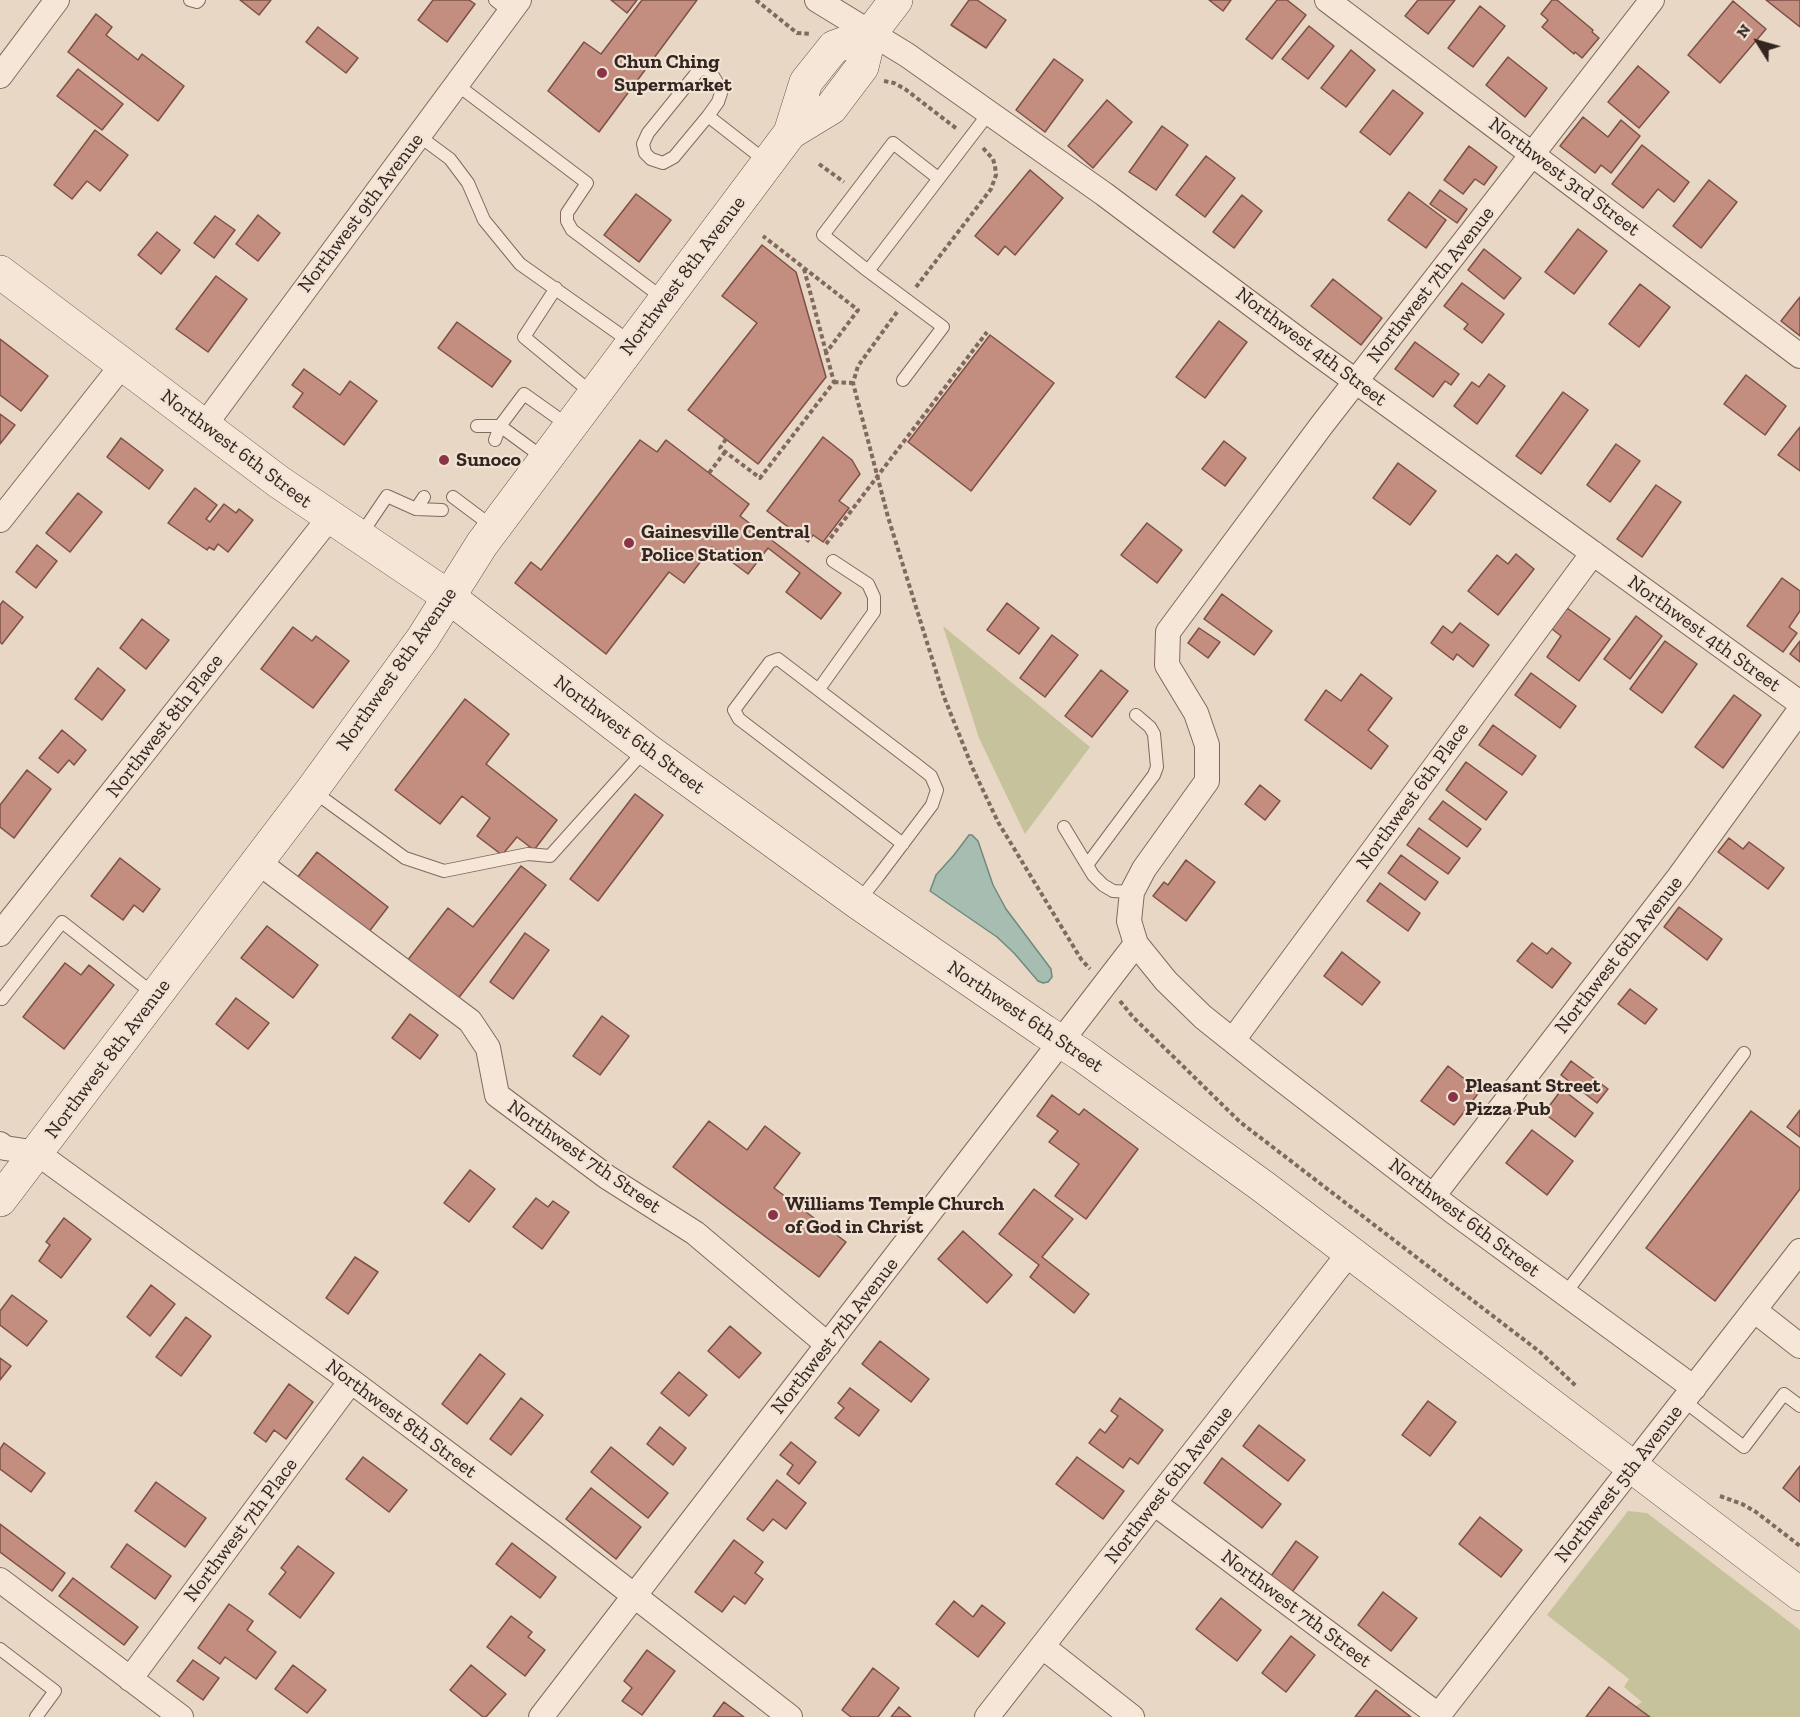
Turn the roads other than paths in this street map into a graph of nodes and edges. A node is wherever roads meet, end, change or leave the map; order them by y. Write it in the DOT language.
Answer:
graph roads {
  1 [pos="57,0"];
  2 [pos="190,0"];
  3 [pos="200,0"];
  4 [pos="817,0"];
  5 [pos="896,0"];
  6 [pos="1327,0"];
  7 [pos="1652,0"];
  8 [pos="508,4"];
  9 [pos="870,34"];
  10 [pos="0,76"];
  11 [pos="456,84"];
  12 [pos="989,113"];
  13 [pos="708,116"];
  14 [pos="419,136"];
  15 [pos="1534,154"];
  16 [pos="768,162"];
  17 [pos="938,178"];
  18 [pos="868,271"];
  19 [pos="3,280"];
  20 [pos="556,288"];
  21 [pos="665,300"];
  22 [pos="633,343"];
  23 [pos="1800,356"];
  24 [pos="123,364"];
  25 [pos="903,380"];
  26 [pos="1356,381"];
  27 [pos="594,395"];
  28 [pos="204,426"];
  29 [pos="477,426"];
  30 [pos="500,426"];
  31 [pos="570,427"];
  32 [pos="495,440"];
  33 [pos="546,460"];
  34 [pos="424,497"];
  35 [pos="453,497"];
  36 [pos="416,509"];
  37 [pos="442,510"];
  38 [pos="330,517"];
  39 [pos="0,520"];
  40 [pos="495,528"];
  41 [pos="359,537"];
  42 [pos="1593,553"];
  43 [pos="833,561"];
  44 [pos="449,597"];
  45 [pos="819,689"];
  46 [pos="1800,703"];
  47 [pos="1800,710"];
  48 [pos="1136,715"];
  49 [pos="646,749"];
  50 [pos="312,790"];
  51 [pos="1064,827"];
  52 [pos="903,844"];
  53 [pos="258,862"];
  54 [pos="1087,865"];
  55 [pos="1132,892"];
  56 [pos="857,902"];
  57 [pos="0,934"];
  58 [pos="1136,944"];
  59 [pos="156,996"];
  60 [pos="2,999"];
  61 [pos="1233,1040"];
  62 [pos="1060,1041"];
  63 [pos="1744,1053"];
  64 [pos="0,1144"];
  65 [pos="37,1153"];
  66 [pos="1434,1196"];
  67 [pos="0,1200"];
  68 [pos="1800,1251"];
  69 [pos="1350,1252"];
  70 [pos="1565,1294"];
  71 [pos="1754,1310"];
  72 [pos="828,1345"];
  73 [pos="1800,1346"];
  74 [pos="351,1381"];
  75 [pos="1689,1395"];
  76 [pos="1800,1406"];
  77 [pos="1632,1467"];
  78 [pos="1154,1503"];
  79 [pos="0,1580"];
  80 [pos="1800,1594"];
  81 [pos="635,1596"];
  82 [pos="1042,1647"];
  83 [pos="0,1649"];
  84 [pos="130,1679"];
  85 [pos="1438,1716"];
  86 [pos="36,1717"];
  87 [pos="181,1717"];
  88 [pos="541,1717"];
  89 [pos="790,1717"];
  90 [pos="987,1717"];
  91 [pos="1132,1717"];
  1 -- 10 [label="street"];
  2 -- 3 [label="lane"];
  4 -- 9 [label="street, Northwest 4th Street"];
  5 -- 9 [label="street"];
  6 -- 15 [label="street, Northwest 3rd Street"];
  7 -- 15 [label="street, Northwest 7th Avenue"];
  8 -- 11 [label="street, Northwest 9th Avenue"];
  9 -- 12 [label="street, Northwest 4th Street"];
  9 -- 16 [label="street, Northwest 8th Avenue"];
  11 -- 14 [label="street, Northwest 9th Avenue"];
  11 -- 21 [label="lane"];
  12 -- 17 [label="lane"];
  12 -- 26 [label="street, Northwest 4th Street"];
  13 -- 13 [label="lane"];
  13 -- 16 [label="lane"];
  14 -- 20 [label="lane"];
  14 -- 28 [label="street, Northwest 9th Avenue"];
  15 -- 23 [label="street, Northwest 3rd Street"];
  15 -- 26 [label="street, Northwest 7th Avenue"];
  16 -- 21 [label="street, Northwest 8th Avenue"];
  17 -- 18 [label="lane"];
  17 -- 18 [label="lane"];
  18 -- 25 [label="lane"];
  19 -- 24 [label="street, Northwest 6th Street"];
  20 -- 22 [label="lane"];
  20 -- 27 [label="lane"];
  21 -- 22 [label="street, Northwest 8th Avenue"];
  22 -- 27 [label="street, Northwest 8th Avenue"];
  24 -- 28 [label="street, Northwest 6th Street"];
  24 -- 39 [label="street"];
  26 -- 42 [label="street, Northwest 4th Street"];
  26 -- 55 [label="street, Northwest 7th Avenue"];
  27 -- 31 [label="street, Northwest 8th Avenue"];
  28 -- 38 [label="street, Northwest 6th Street"];
  29 -- 30 [label="lane"];
  30 -- 31 [label="lane"];
  30 -- 32 [label="lane"];
  30 -- 33 [label="lane"];
  31 -- 33 [label="street, Northwest 8th Avenue"];
  33 -- 40 [label="street, Northwest 8th Avenue"];
  34 -- 36 [label="lane"];
  35 -- 40 [label="lane"];
  36 -- 37 [label="lane"];
  36 -- 41 [label="lane"];
  38 -- 41 [label="street, Northwest 6th Street"];
  38 -- 57 [label="street, Northwest 8th Place"];
  40 -- 44 [label="street, Northwest 8th Avenue"];
  41 -- 44 [label="street, Northwest 6th Street"];
  42 -- 46 [label="street, Northwest 4th Street"];
  42 -- 61 [label="street, Northwest 6th Place"];
  43 -- 45 [label="lane"];
  44 -- 49 [label="street, Northwest 6th Street"];
  44 -- 50 [label="street, Northwest 8th Avenue"];
  45 -- 52 [label="lane"];
  45 -- 52 [label="lane"];
  47 -- 66 [label="street, Northwest 6th Avenue"];
  48 -- 54 [label="lane"];
  49 -- 50 [label="lane"];
  49 -- 56 [label="street, Northwest 6th Street"];
  50 -- 53 [label="street, Northwest 8th Avenue"];
  51 -- 54 [label="lane"];
  52 -- 56 [label="lane"];
  53 -- 59 [label="street, Northwest 8th Avenue"];
  53 -- 72 [label="street, Northwest 7th Street"];
  54 -- 55 [label="lane"];
  55 -- 58 [label="street"];
  56 -- 62 [label="street, Northwest 6th Street"];
  58 -- 61 [label="street, Northwest 6th Street"];
  58 -- 62 [label="street, Northwest 7th Avenue"];
  59 -- 60 [label="lane"];
  59 -- 65 [label="street, Northwest 8th Avenue"];
  61 -- 66 [label="street, Northwest 6th Street"];
  62 -- 69 [label="street, Northwest 6th Street"];
  62 -- 72 [label="street, Northwest 7th Avenue"];
  63 -- 70 [label="lane"];
  64 -- 65 [label="street, Northwest 8th Street"];
  65 -- 67 [label="street, Northwest 8th Avenue"];
  65 -- 74 [label="street, Northwest 8th Street"];
  66 -- 70 [label="street, Northwest 6th Street"];
  68 -- 71 [label="street, Northwest 5th Avenue"];
  69 -- 77 [label="street, Northwest 6th Street"];
  69 -- 78 [label="street, Northwest 6th Avenue"];
  70 -- 75 [label="street, Northwest 6th Street"];
  71 -- 73 [label="street"];
  71 -- 75 [label="street, Northwest 5th Avenue"];
  72 -- 81 [label="street, Northwest 7th Avenue"];
  74 -- 81 [label="street, Northwest 8th Street"];
  74 -- 84 [label="street, Northwest 7th Place"];
  75 -- 76 [label="lane"];
  75 -- 77 [label="street, Northwest 5th Avenue"];
  77 -- 80 [label="street, Northwest 6th Street"];
  77 -- 85 [label="street, Northwest 5th Avenue"];
  78 -- 82 [label="street, Northwest 6th Avenue"];
  78 -- 85 [label="street, Northwest 7th Street"];
  79 -- 84 [label="street"];
  81 -- 88 [label="street, Northwest 7th Avenue"];
  81 -- 89 [label="street, Northwest 8th Street"];
  82 -- 90 [label="street, Northwest 6th Avenue"];
  82 -- 91 [label="street"];
  83 -- 86 [label="lane"];
  84 -- 87 [label="street"];
}
